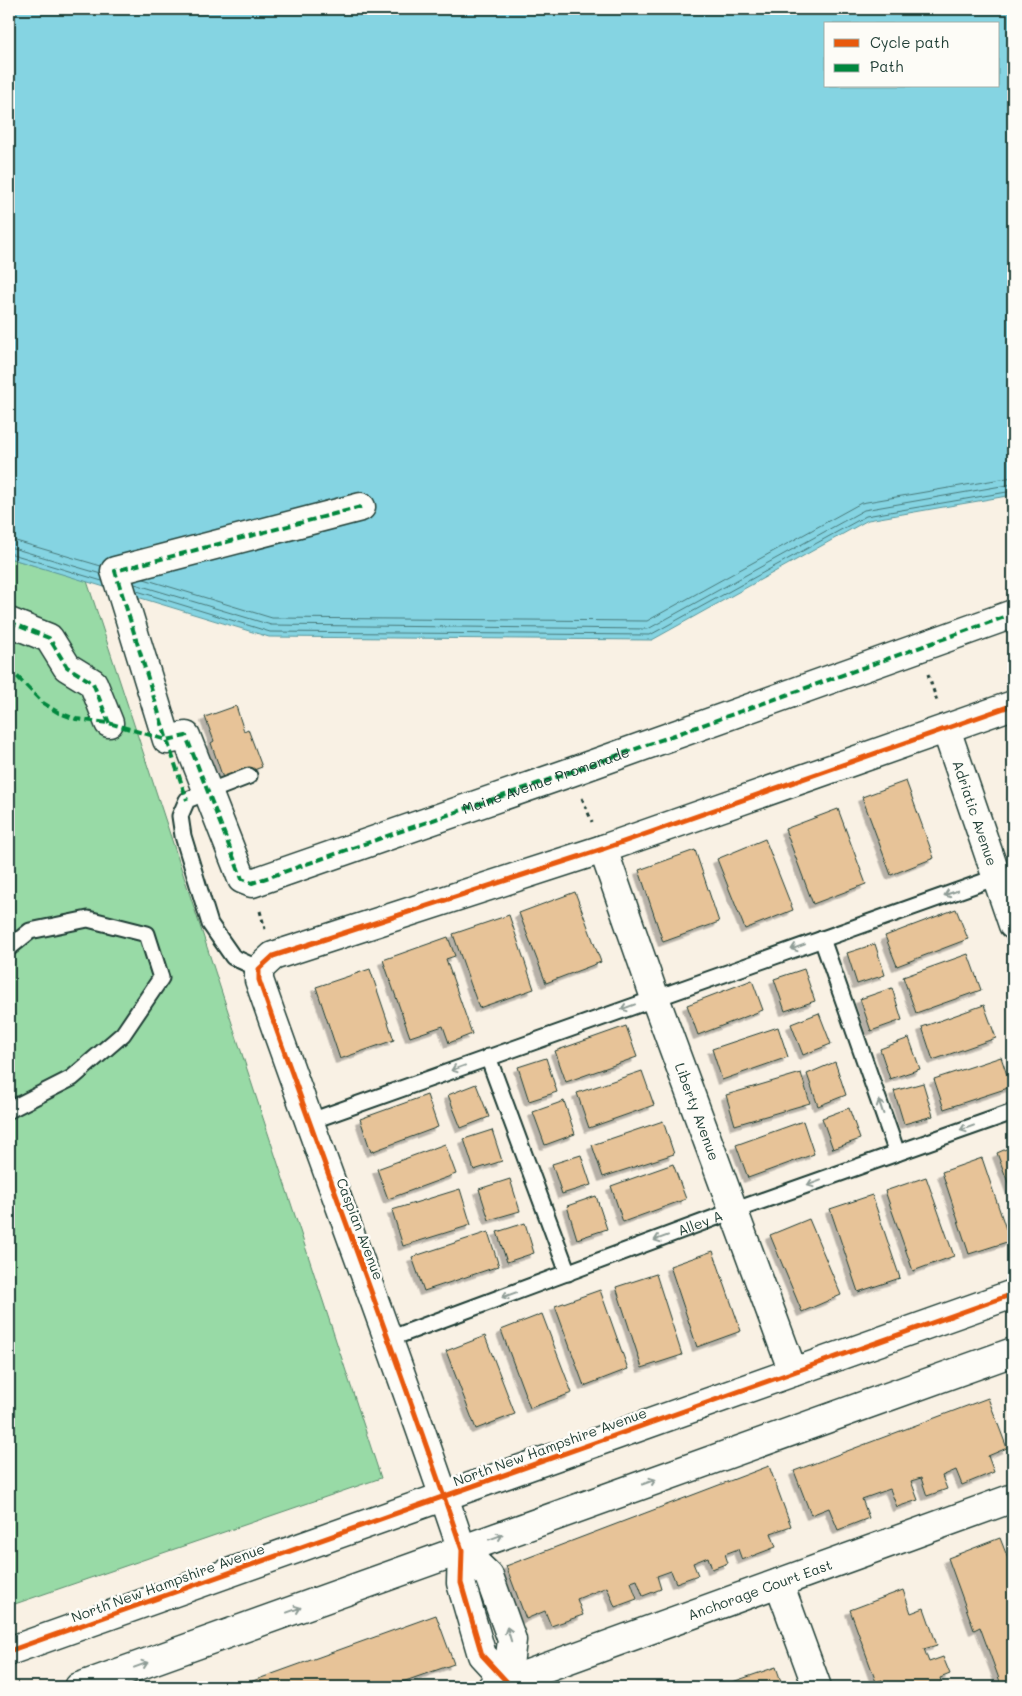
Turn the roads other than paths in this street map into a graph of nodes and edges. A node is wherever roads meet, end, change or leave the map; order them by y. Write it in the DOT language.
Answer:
graph roads {
  1 [pos="361,507"];
  2 [pos="1013,614"];
  3 [pos="9,622"];
  4 [pos="1013,705"];
  5 [pos="109,723"];
  6 [pos="946,729"];
  7 [pos="249,776"];
  8 [pos="206,791"];
  9 [pos="603,849"];
  10 [pos="997,877"];
  11 [pos="1013,925"];
  12 [pos="822,939"];
  13 [pos="9,948"];
  14 [pos="259,969"];
  15 [pos="655,998"];
  16 [pos="488,1057"];
  17 [pos="9,1110"];
  18 [pos="1013,1112"];
  19 [pos="308,1122"];
  20 [pos="897,1153"];
  21 [pos="733,1211"];
  22 [pos="568,1273"];
  23 [pos="1013,1294"];
  24 [pos="389,1339"];
  25 [pos="1013,1352"];
  26 [pos="793,1372"];
  27 [pos="444,1496"];
  28 [pos="1013,1498"];
  29 [pos="462,1550"];
  30 [pos="779,1583"];
  31 [pos="9,1651"];
  32 [pos="503,1685"];
  33 [pos="79,1687"];
  34 [pos="817,1687"];
  1 -- 8 [label="street, Maine Avenue Promenade"];
  2 -- 8 [label="street, Maine Avenue Promenade"];
  3 -- 5 [label="street"];
  4 -- 6 [label="street"];
  6 -- 9 [label="street"];
  6 -- 10 [label="street, Adriatic Avenue"];
  7 -- 8 [label="lane"];
  8 -- 14 [label="lane"];
  9 -- 14 [label="street"];
  9 -- 15 [label="street, Liberty Avenue"];
  10 -- 11 [label="street, Adriatic Avenue"];
  10 -- 12 [label="lane, one-way"];
  12 -- 15 [label="lane, one-way"];
  20 -- 12 [label="lane, one-way"];
  13 -- 17 [label="lane"];
  14 -- 19 [label="street, Caspian Avenue"];
  15 -- 16 [label="lane, one-way"];
  15 -- 21 [label="street, Liberty Avenue"];
  16 -- 19 [label="lane, one-way"];
  16 -- 22 [label="lane"];
  18 -- 20 [label="lane, Alley A, one-way"];
  19 -- 24 [label="street, Caspian Avenue"];
  20 -- 21 [label="lane, Alley A, one-way"];
  21 -- 22 [label="lane, Alley A, one-way"];
  21 -- 26 [label="street, Liberty Avenue"];
  22 -- 24 [label="lane, Alley A, one-way"];
  23 -- 26 [label="street, North New Hampshire Avenue"];
  24 -- 27 [label="street, Caspian Avenue"];
  29 -- 25 [label="street, one-way"];
  26 -- 27 [label="street, North New Hampshire Avenue"];
  27 -- 29 [label="street, Caspian Avenue"];
  27 -- 31 [label="street, North New Hampshire Avenue"];
  28 -- 30 [label="street, Anchorage Court East"];
  29 -- 32 [label="street"];
  33 -- 29 [label="street, one-way"];
  30 -- 32 [label="street, Anchorage Court East"];
  30 -- 34 [label="street"];
}
